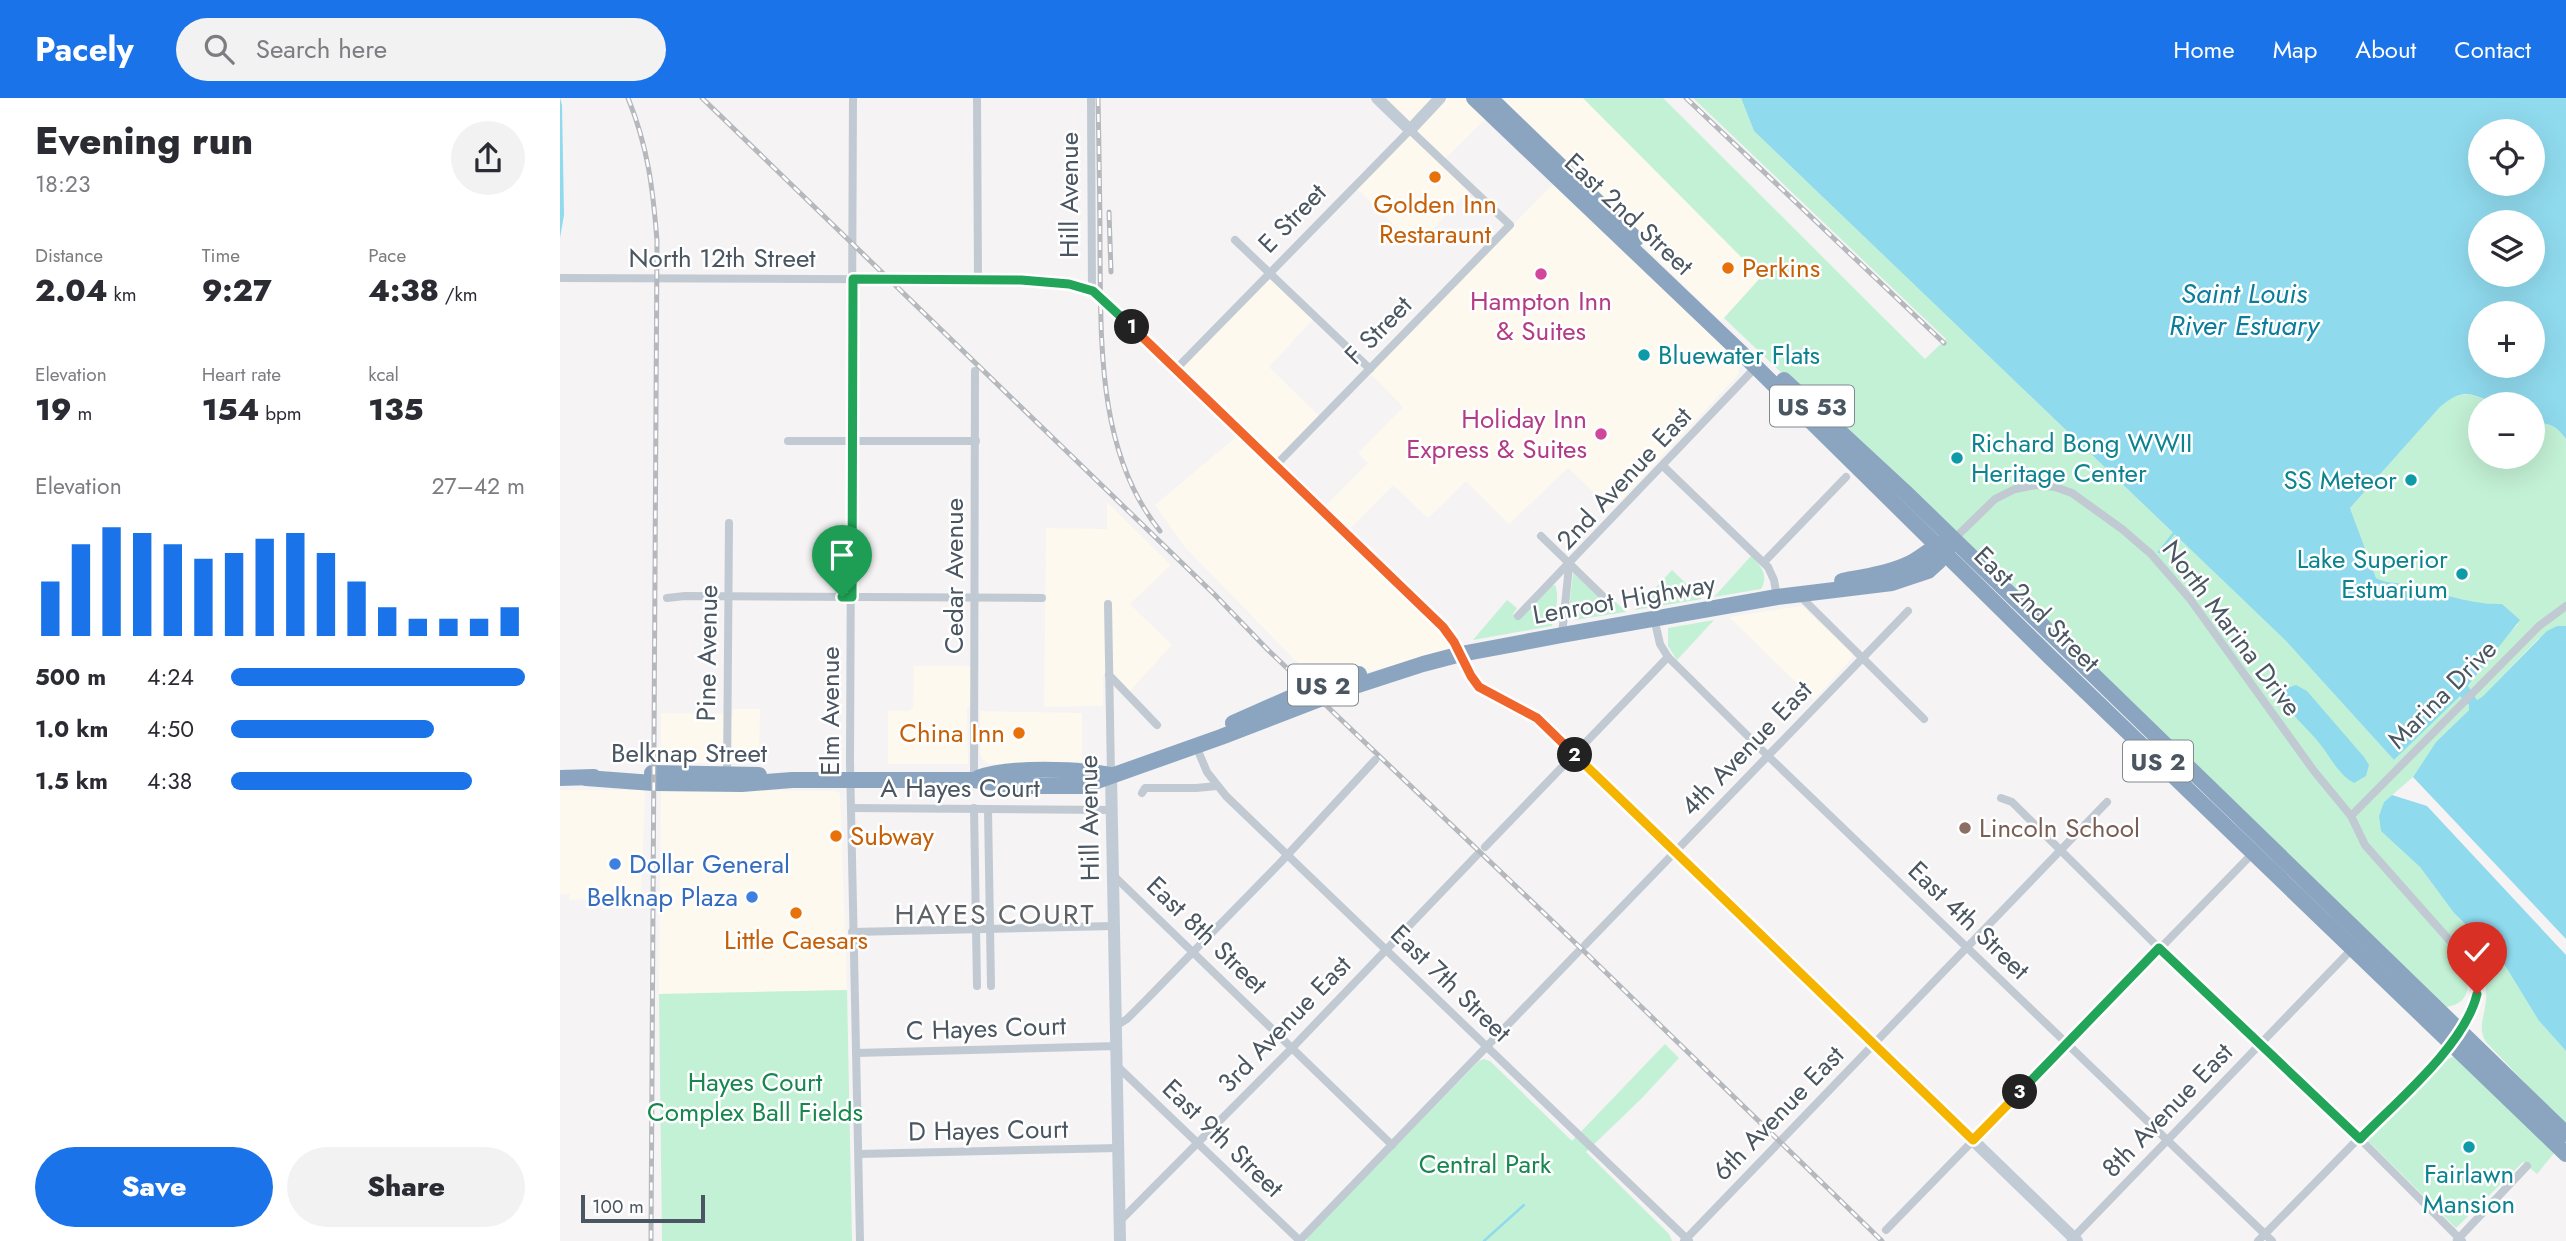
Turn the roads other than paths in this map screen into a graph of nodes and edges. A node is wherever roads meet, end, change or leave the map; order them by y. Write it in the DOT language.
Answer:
graph roads {
  1 [pos="853,98"];
  2 [pos="977,98"];
  3 [pos="1091,98"];
  4 [pos="1377,98"];
  5 [pos="1440,98"];
  6 [pos="1474,98"];
  7 [pos="1490,98"];
  8 [pos="1410,130"];
  9 [pos="1235,240"];
  10 [pos="1270,273"];
  11 [pos="560,278"];
  12 [pos="853,279"];
  13 [pos="978,281"];
  14 [pos="1093,291"];
  15 [pos="1759,364"];
  16 [pos="1176,369"];
  17 [pos="1370,369"];
  18 [pos="975,371"];
  19 [pos="853,440"];
  20 [pos="788,441"];
  21 [pos="976,441"];
  22 [pos="1276,465"];
  23 [pos="1663,466"];
  24 [pos="1846,477"];
  25 [pos="729,523"];
  26 [pos="1541,536"];
  27 [pos="1945,546"];
  28 [pos="1764,562"];
  29 [pos="1570,563"];
  30 [pos="1797,593"];
  31 [pos="729,596"];
  32 [pos="852,597"];
  33 [pos="1777,597"];
  34 [pos="667,598"];
  35 [pos="975,598"];
  36 [pos="1042,598"];
  37 [pos="1610,603"];
  38 [pos="1108,604"];
  39 [pos="2566,606"];
  40 [pos="1908,611"];
  41 [pos="1518,616"];
  42 [pos="1654,618"];
  43 [pos="1562,635"];
  44 [pos="1461,654"];
  45 [pos="1668,657"];
  46 [pos="1862,658"];
  47 [pos="1109,676"];
  48 [pos="1924,719"];
  49 [pos="1157,725"];
  50 [pos="1196,746"];
  51 [pos="1575,755"];
  52 [pos="1767,755"];
  53 [pos="1375,760"];
  54 [pos="1111,775"];
  55 [pos="560,778"];
  56 [pos="727,778"];
  57 [pos="850,780"];
  58 [pos="974,780"];
  59 [pos="1217,786"];
  60 [pos="1142,793"];
  61 [pos="2001,799"];
  62 [pos="2107,802"];
  63 [pos="850,808"];
  64 [pos="974,808"];
  65 [pos="988,809"];
  66 [pos="1111,810"];
  67 [pos="2351,816"];
  68 [pos="1485,847"];
  69 [pos="2061,850"];
  70 [pos="1675,852"];
  71 [pos="2253,853"];
  72 [pos="1288,854"];
  73 [pos="1477,855"];
  74 [pos="1112,874"];
  75 [pos="1113,926"];
  76 [pos="976,929"];
  77 [pos="989,929"];
  78 [pos="852,932"];
  79 [pos="1586,946"];
  80 [pos="1967,946"];
  81 [pos="2159,948"];
  82 [pos="2353,948"];
  83 [pos="1387,950"];
  84 [pos="1194,951"];
  85 [pos="1578,952"];
  86 [pos="977,986"];
  87 [pos="991,986"];
  88 [pos="1116,1026"];
  89 [pos="2461,1031"];
  90 [pos="1873,1044"];
  91 [pos="2067,1044"];
  92 [pos="2258,1044"];
  93 [pos="2451,1044"];
  94 [pos="1116,1046"];
  95 [pos="1487,1046"];
  96 [pos="1293,1047"];
  97 [pos="856,1053"];
  98 [pos="1117,1066"];
  99 [pos="2566,1134"];
  100 [pos="2360,1139"];
  101 [pos="1973,1140"];
  102 [pos="2166,1141"];
  103 [pos="1198,1143"];
  104 [pos="1392,1145"];
  105 [pos="1118,1148"];
  106 [pos="859,1154"];
  107 [pos="2566,1154"];
  108 [pos="2527,1166"];
  109 [pos="1120,1221"];
  110 [pos="1886,1230"];
  111 [pos="2265,1239"];
  112 [pos="1686,1240"];
  113 [pos="2074,1240"];
  114 [pos="2459,1240"];
  115 [pos="860,1241"];
  116 [pos="1120,1241"];
  117 [pos="1299,1241"];
  1 -- 12 [label="street, Elm Avenue"];
  2 -- 13 [label="street"];
  3 -- 14 [label="street, Hill Avenue"];
  4 -- 8 [label="street"];
  5 -- 8 [label="street, E Street"];
  6 -- 15 [label="highway, East 2nd Street / US 53"];
  7 -- 15 [label="highway, East 2nd Street / US 53"];
  8 -- 10 [label="street, E Street"];
  8 -- 17 [label="street, F Street"];
  9 -- 10 [label="street"];
  10 -- 16 [label="street, E Street"];
  10 -- 17 [label="street"];
  11 -- 12 [label="street, North 12th Street"];
  12 -- 13 [label="street, North 12th Street"];
  12 -- 19 [label="street, Elm Avenue"];
  13 -- 14 [label="street, North 12th Street"];
  14 -- 16 [label="street"];
  15 -- 23 [label="street, 2nd Avenue East"];
  15 -- 27 [label="highway, East 2nd Street / US 53"];
  16 -- 22 [label="street"];
  17 -- 22 [label="street, F Street"];
  18 -- 21 [label="street, Cedar Avenue"];
  19 -- 20 [label="street"];
  19 -- 21 [label="street"];
  19 -- 32 [label="street, Elm Avenue"];
  21 -- 35 [label="street, Cedar Avenue"];
  22 -- 44 [label="street"];
  23 -- 28 [label="street"];
  23 -- 29 [label="street, 2nd Avenue East"];
  24 -- 28 [label="street"];
  25 -- 31 [label="street, Pine Avenue"];
  26 -- 29 [label="street"];
  27 -- 30 [label="highway, Lenroot Highway / US 2"];
  27 -- 67 [label="street, North Marina Drive"];
  27 -- 71 [label="highway, East 2nd Street / US 2"];
  27 -- 89 [label="highway, East 2nd Street / US 2"];
  28 -- 33 [label="street"];
  29 -- 37 [label="street"];
  29 -- 41 [label="street"];
  29 -- 43 [label="street, 2nd Avenue East"];
  30 -- 33 [label="highway, Lenroot Highway / US 2"];
  30 -- 46 [label="street"];
  31 -- 32 [label="street"];
  31 -- 34 [label="street"];
  31 -- 56 [label="street, Pine Avenue"];
  32 -- 35 [label="street"];
  32 -- 57 [label="street, Elm Avenue"];
  33 -- 42 [label="highway, Lenroot Highway / US 2"];
  35 -- 36 [label="street"];
  35 -- 58 [label="street, Cedar Avenue"];
  38 -- 47 [label="street, Hill Avenue"];
  39 -- 67 [label="street, Marina Drive"];
  40 -- 46 [label="street, 4th Avenue East"];
  42 -- 43 [label="highway, Lenroot Highway / US 2"];
  42 -- 45 [label="street, East 4th Street"];
  43 -- 44 [label="highway, Lenroot Highway / US 2"];
  44 -- 50 [label="highway, Lenroot Highway / US 2"];
  44 -- 51 [label="street"];
  45 -- 51 [label="street"];
  45 -- 52 [label="street, East 4th Street"];
  46 -- 48 [label="street"];
  46 -- 52 [label="street, 4th Avenue East"];
  47 -- 49 [label="street"];
  47 -- 54 [label="street, Hill Avenue"];
  50 -- 54 [label="highway, Lenroot Highway / US 2"];
  50 -- 59 [label="street, East 7th Street"];
  51 -- 68 [label="street"];
  51 -- 70 [label="street"];
  52 -- 70 [label="street, 4th Avenue East"];
  52 -- 80 [label="street, East 4th Street"];
  53 -- 72 [label="street"];
  54 -- 58 [label="highway, Belknap Street / US 2"];
  54 -- 66 [label="street, Hill Avenue"];
  55 -- 56 [label="highway, Belknap Street / US 2"];
  56 -- 57 [label="highway, Belknap Street / US 2"];
  57 -- 58 [label="highway, Belknap Street / US 2"];
  57 -- 63 [label="street, Elm Avenue"];
  59 -- 60 [label="street"];
  59 -- 72 [label="street, East 7th Street"];
  61 -- 69 [label="street"];
  62 -- 69 [label="street, 6th Avenue East"];
  63 -- 64 [label="street, A Hayes Court"];
  63 -- 78 [label="street, Elm Avenue"];
  64 -- 65 [label="street, A Hayes Court"];
  64 -- 76 [label="street"];
  65 -- 66 [label="street, A Hayes Court"];
  65 -- 77 [label="street"];
  66 -- 74 [label="street, Hill Avenue"];
  67 -- 89 [label="street, North Marina Drive"];
  69 -- 80 [label="street, 6th Avenue East"];
  69 -- 81 [label="street"];
  70 -- 79 [label="street, 4th Avenue East"];
  70 -- 90 [label="street"];
  71 -- 81 [label="street"];
  71 -- 82 [label="highway, East 2nd Street / US 2"];
  72 -- 83 [label="street, East 7th Street"];
  72 -- 84 [label="street"];
  73 -- 83 [label="street, 3rd Avenue East"];
  74 -- 75 [label="street, Hill Avenue"];
  74 -- 84 [label="street, East 8th Street"];
  75 -- 77 [label="street"];
  75 -- 88 [label="street, Hill Avenue"];
  76 -- 77 [label="street"];
  76 -- 78 [label="street"];
  76 -- 86 [label="street"];
  77 -- 87 [label="street"];
  78 -- 97 [label="street, Elm Avenue"];
  80 -- 90 [label="street, 6th Avenue East"];
  80 -- 91 [label="street, East 4th Street"];
  81 -- 91 [label="street"];
  81 -- 92 [label="street"];
  82 -- 92 [label="street, 8th Avenue East"];
  82 -- 93 [label="highway, East 2nd Street / US 2"];
  83 -- 95 [label="street, East 7th Street"];
  83 -- 96 [label="street, 3rd Avenue East"];
  84 -- 88 [label="street"];
  84 -- 96 [label="street, East 8th Street"];
  85 -- 95 [label="street"];
  88 -- 94 [label="street, Hill Avenue"];
  89 -- 93 [label="street, North Marina Drive"];
  89 -- 99 [label="highway, East 2nd Street / US 2"];
  90 -- 101 [label="street"];
  90 -- 112 [label="street, 6th Avenue East"];
  91 -- 101 [label="street"];
  91 -- 102 [label="street, East 4th Street"];
  92 -- 100 [label="street"];
  92 -- 102 [label="street, 8th Avenue East"];
  93 -- 100 [label="street, North Marina Drive"];
  93 -- 107 [label="highway, East 2nd Street / US 2"];
  94 -- 97 [label="street, C Hayes Court"];
  94 -- 98 [label="street, Hill Avenue"];
  95 -- 104 [label="street"];
  95 -- 112 [label="street, East 7th Street"];
  96 -- 103 [label="street, 3rd Avenue East"];
  96 -- 104 [label="street, East 8th Street"];
  97 -- 106 [label="street, Elm Avenue"];
  98 -- 103 [label="street, East 9th Street"];
  98 -- 105 [label="street, Hill Avenue"];
  100 -- 111 [label="street, North Marina Drive"];
  100 -- 114 [label="street"];
  101 -- 110 [label="street"];
  101 -- 113 [label="street"];
  102 -- 111 [label="street, East 4th Street"];
  102 -- 113 [label="street, 8th Avenue East"];
  103 -- 109 [label="street, 3rd Avenue East"];
  103 -- 117 [label="street, East 9th Street"];
  104 -- 117 [label="street"];
  105 -- 106 [label="street, D Hayes Court"];
  105 -- 109 [label="street, Hill Avenue"];
  106 -- 115 [label="street, Elm Avenue"];
  108 -- 114 [label="street"];
  109 -- 116 [label="street, Hill Avenue"];
}
